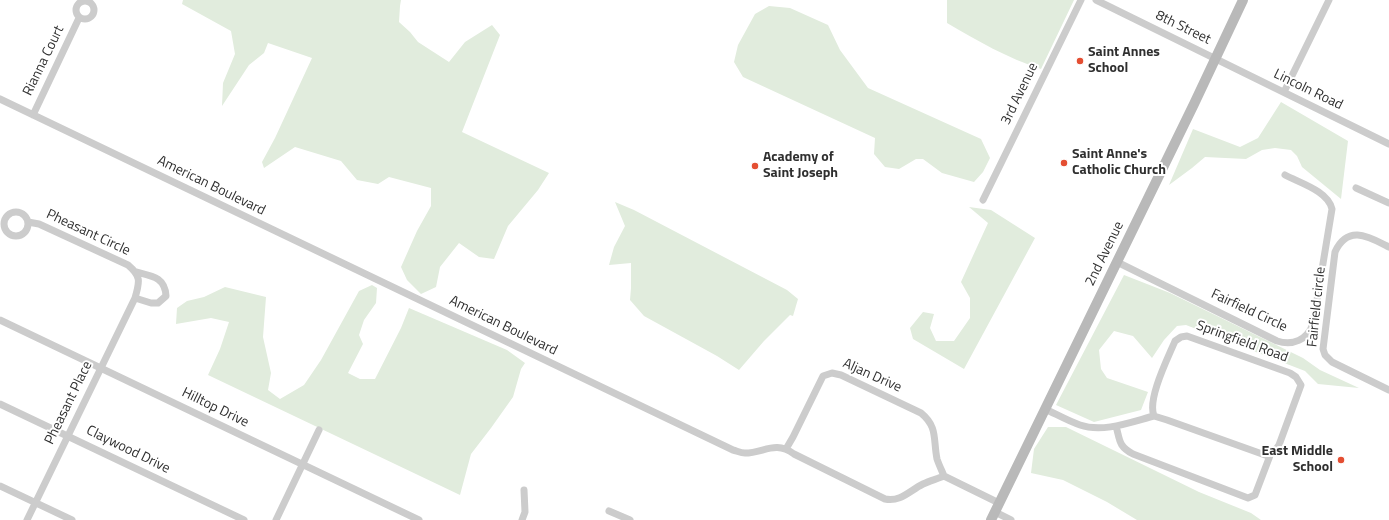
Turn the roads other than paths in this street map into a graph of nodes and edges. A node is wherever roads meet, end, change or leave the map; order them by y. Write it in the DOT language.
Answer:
graph roads {
  1 [pos="1081,0"];
  2 [pos="1096,0"];
  3 [pos="1242,0"];
  4 [pos="1329,0"];
  5 [pos="79,18"];
  6 [pos="1215,58"];
  7 [pos="1284,92"];
  8 [pos="0,99"];
  9 [pos="33,115"];
  10 [pos="1389,144"];
  11 [pos="1285,176"];
  12 [pos="1356,188"];
  13 [pos="983,200"];
  14 [pos="1389,203"];
  15 [pos="28,222"];
  16 [pos="1389,247"];
  17 [pos="1117,262"];
  18 [pos="136,272"];
  19 [pos="135,298"];
  20 [pos="0,320"];
  21 [pos="100,368"];
  22 [pos="1389,390"];
  23 [pos="0,404"];
  24 [pos="1045,409"];
  25 [pos="1154,416"];
  26 [pos="1116,426"];
  27 [pos="319,430"];
  28 [pos="68,436"];
  29 [pos="786,449"];
  30 [pos="1271,453"];
  31 [pos="302,464"];
  32 [pos="944,476"];
  33 [pos="0,486"];
  34 [pos="524,490"];
  35 [pos="36,503"];
  36 [pos="609,511"];
  37 [pos="995,512"];
  38 [pos="27,520"];
  39 [pos="72,520"];
  40 [pos="244,520"];
  41 [pos="276,520"];
  42 [pos="419,520"];
  43 [pos="522,520"];
  44 [pos="630,520"];
  45 [pos="1011,520"];
  1 -- 13 [label="street, 3rd Avenue"];
  2 -- 6 [label="street, 8th Street"];
  3 -- 6 [label="street, 2nd Avenue"];
  4 -- 7 [label="street"];
  5 -- 9 [label="street, Rianna Court"];
  6 -- 7 [label="street, Lincoln Road"];
  6 -- 17 [label="street, 2nd Avenue"];
  7 -- 10 [label="street, Lincoln Road"];
  8 -- 9 [label="street, American Boulevard"];
  9 -- 29 [label="street, American Boulevard"];
  11 -- 17 [label="street, Fairfield Circle"];
  12 -- 14 [label="street"];
  15 -- 18 [label="street, Pheasant Circle"];
  16 -- 22 [label="street, Fairfield circle"];
  17 -- 24 [label="street, 2nd Avenue"];
  18 -- 19 [label="street, Pheasant Circle"];
  18 -- 19 [label="street, Pheasant Circle"];
  19 -- 21 [label="street, Pheasant Place"];
  20 -- 21 [label="street, Hilltop Drive"];
  21 -- 28 [label="street, Pheasant Place"];
  21 -- 31 [label="street, Hilltop Drive"];
  23 -- 28 [label="street, Claywood Drive"];
  24 -- 26 [label="street"];
  24 -- 37 [label="street, 2nd Avenue"];
  25 -- 26 [label="street"];
  25 -- 30 [label="street"];
  25 -- 30 [label="street, Springfield Road"];
  26 -- 30 [label="street, Springfield Road"];
  27 -- 31 [label="street"];
  28 -- 35 [label="street, Pheasant Place"];
  28 -- 40 [label="street, Claywood Drive"];
  29 -- 32 [label="street, American Boulevard"];
  29 -- 32 [label="street, Aljan Drive"];
  31 -- 41 [label="street"];
  31 -- 42 [label="street, Hilltop Drive"];
  32 -- 37 [label="street"];
  33 -- 35 [label="street"];
  34 -- 43 [label="street"];
  35 -- 38 [label="street, Pheasant Place"];
  35 -- 39 [label="street"];
  36 -- 44 [label="street"];
  37 -- 45 [label="street"];
}
